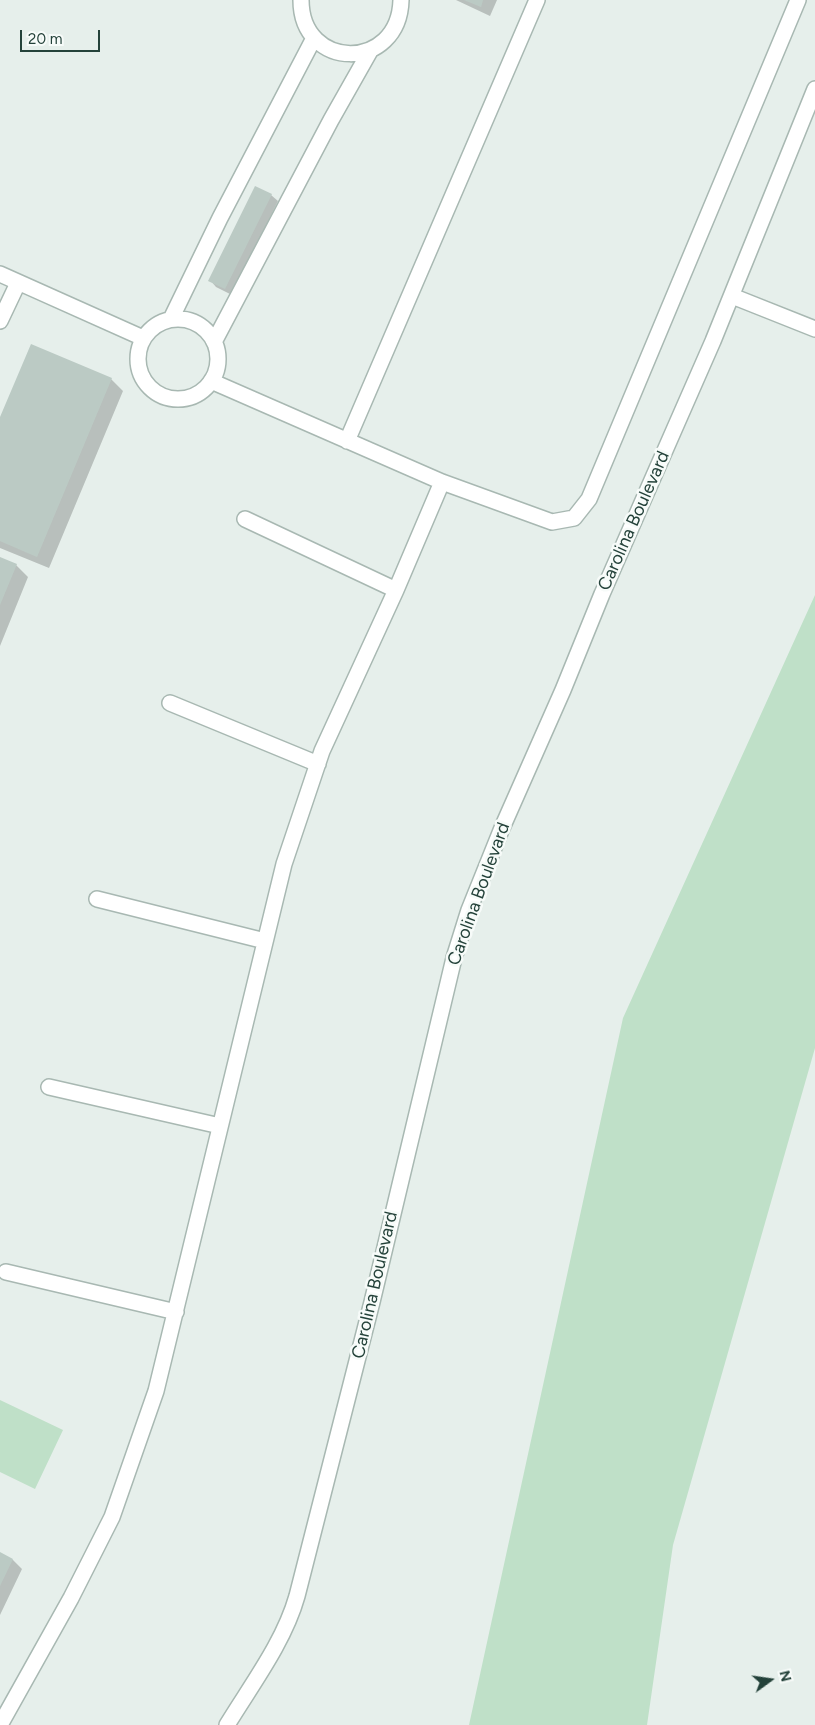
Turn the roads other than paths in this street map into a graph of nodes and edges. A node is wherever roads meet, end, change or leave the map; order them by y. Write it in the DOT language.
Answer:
graph roads {
  1 [pos="301,0"];
  2 [pos="401,0"];
  3 [pos="537,0"];
  4 [pos="798,0"];
  5 [pos="314,38"];
  6 [pos="370,51"];
  7 [pos="815,89"];
  8 [pos="0,274"];
  9 [pos="18,283"];
  10 [pos="732,296"];
  11 [pos="171,319"];
  12 [pos="0,321"];
  13 [pos="815,329"];
  14 [pos="143,338"];
  15 [pos="214,342"];
  16 [pos="211,381"];
  17 [pos="347,441"];
  18 [pos="442,482"];
  19 [pos="245,519"];
  20 [pos="396,590"];
  21 [pos="170,703"];
  22 [pos="318,764"];
  23 [pos="97,899"];
  24 [pos="265,941"];
  25 [pos="49,1087"];
  26 [pos="220,1126"];
  27 [pos="6,1272"];
  28 [pos="176,1312"];
  29 [pos="0,1725"];
  30 [pos="227,1725"];
  1 -- 5 [label="street"];
  2 -- 6 [label="street"];
  3 -- 17 [label="street"];
  4 -- 18 [label="street"];
  5 -- 6 [label="street"];
  5 -- 11 [label="street"];
  6 -- 15 [label="street"];
  7 -- 10 [label="street, Carolina Boulevard"];
  8 -- 9 [label="street"];
  9 -- 12 [label="street"];
  9 -- 14 [label="street"];
  10 -- 13 [label="street"];
  10 -- 30 [label="street, Carolina Boulevard"];
  11 -- 14 [label="street"];
  11 -- 15 [label="street"];
  14 -- 16 [label="street"];
  15 -- 16 [label="street"];
  16 -- 17 [label="street"];
  17 -- 18 [label="street"];
  18 -- 20 [label="street"];
  19 -- 20 [label="street"];
  20 -- 22 [label="street"];
  21 -- 22 [label="street"];
  22 -- 24 [label="street"];
  23 -- 24 [label="street"];
  24 -- 26 [label="street"];
  25 -- 26 [label="street"];
  26 -- 28 [label="street"];
  27 -- 28 [label="street"];
  28 -- 29 [label="street"];
}
